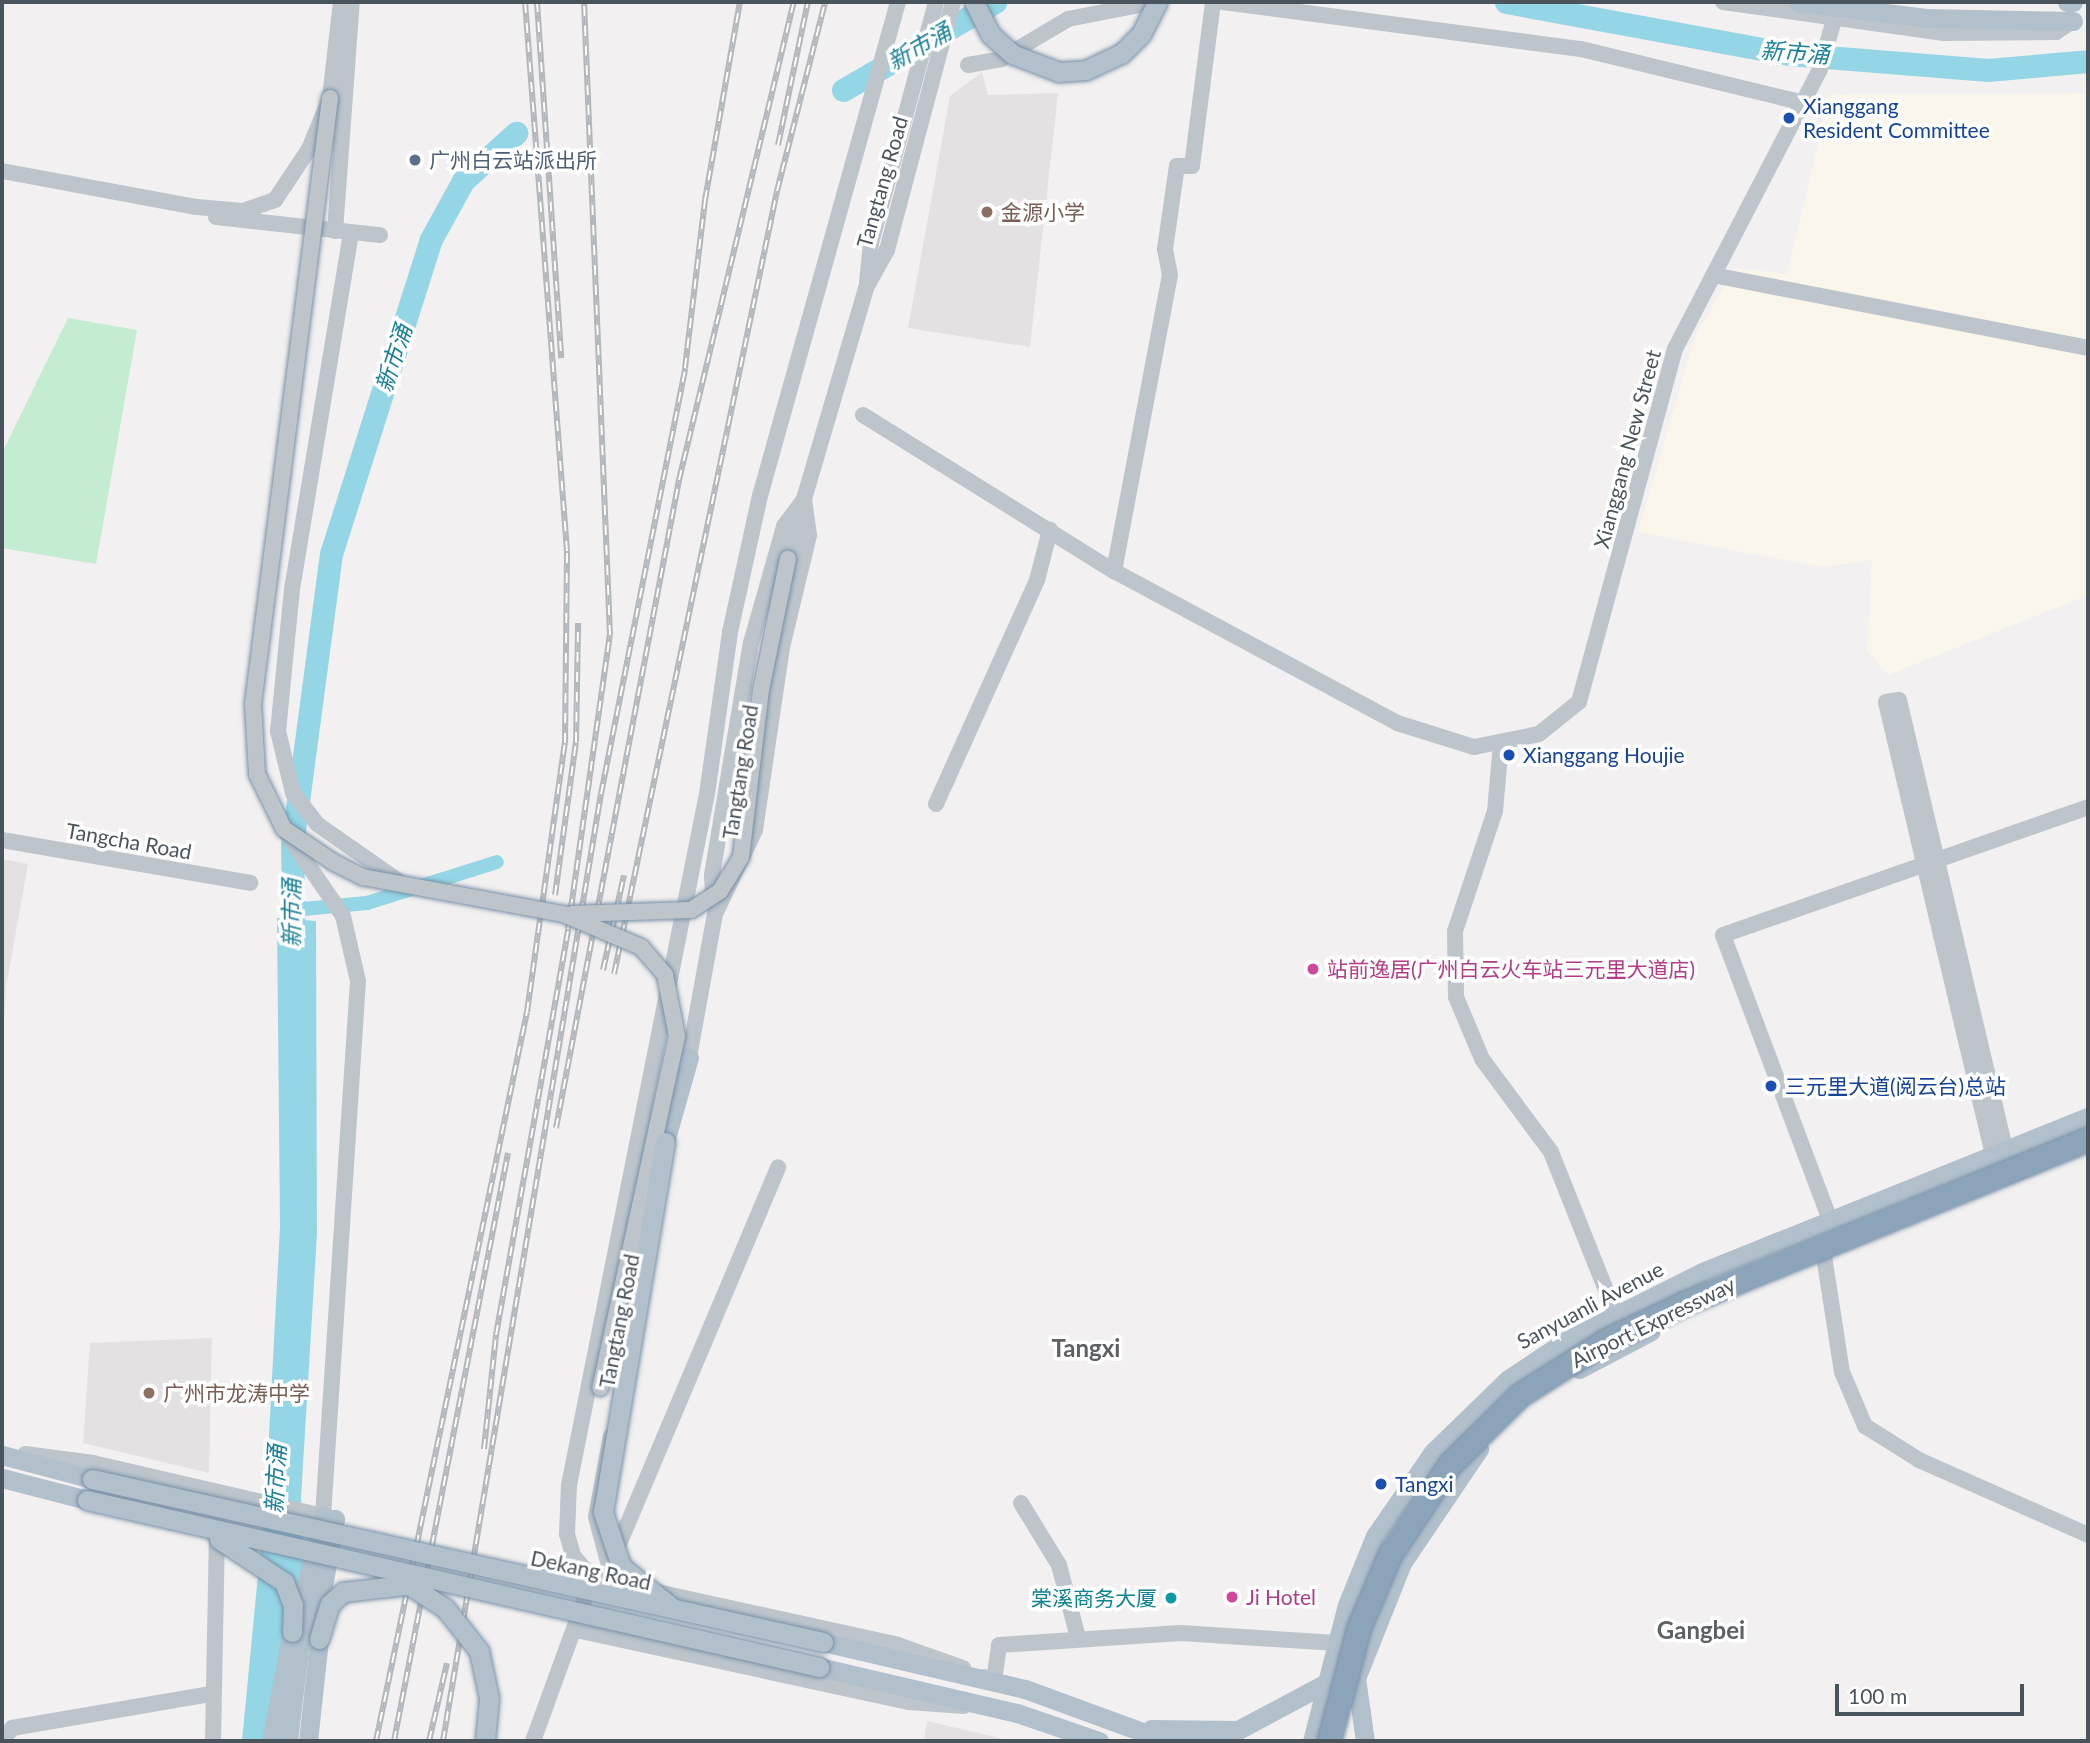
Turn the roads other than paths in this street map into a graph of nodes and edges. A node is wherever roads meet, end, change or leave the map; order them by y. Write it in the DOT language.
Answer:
graph roads {
  1 [pos="341,2"];
  2 [pos="352,2"];
  3 [pos="898,2"];
  4 [pos="936,2"];
  5 [pos="953,2"];
  6 [pos="974,2"];
  7 [pos="1156,2"];
  8 [pos="1213,2"];
  9 [pos="1223,2"];
  10 [pos="1723,2"];
  11 [pos="1798,2"];
  12 [pos="2067,2"];
  13 [pos="2077,12"];
  14 [pos="1834,20"];
  15 [pos="968,65"];
  16 [pos="330,98"];
  17 [pos="1804,103"];
  18 [pos="2,171"];
  19 [pos="343,232"];
  20 [pos="380,234"];
  21 [pos="1713,275"];
  22 [pos="866,288"];
  23 [pos="2088,348"];
  24 [pos="863,415"];
  25 [pos="804,499"];
  26 [pos="1050,530"];
  27 [pos="1114,572"];
  28 [pos="1501,744"];
  29 [pos="936,804"];
  30 [pos="2088,807"];
  31 [pos="284,829"];
  32 [pos="2,840"];
  33 [pos="1930,862"];
  34 [pos="400,882"];
  35 [pos="250,883"];
  36 [pos="563,914"];
  37 [pos="715,914"];
  38 [pos="667,989"];
  39 [pos="699,997"];
  40 [pos="689,1058"];
  41 [pos="2088,1117"];
  42 [pos="2088,1139"];
  43 [pos="2088,1149"];
  44 [pos="1991,1156"];
  45 [pos="778,1167"];
  46 [pos="1986,1190"];
  47 [pos="1830,1220"];
  48 [pos="1824,1256"];
  49 [pos="1615,1313"];
  50 [pos="2,1453"];
  51 [pos="2,1478"];
  52 [pos="569,1485"];
  53 [pos="219,1492"];
  54 [pos="1021,1503"];
  55 [pos="323,1516"];
  56 [pos="197,1527"];
  57 [pos="2088,1535"];
  58 [pos="551,1569"];
  59 [pos="602,1575"];
  60 [pos="409,1585"];
  61 [pos="465,1589"];
  62 [pos="717,1605"];
  63 [pos="697,1615"];
  64 [pos="576,1630"];
  65 [pos="1078,1638"];
  66 [pos="1335,1649"];
  67 [pos="707,1659"];
  68 [pos="1359,1670"];
  69 [pos="993,1681"];
  70 [pos="1326,1683"];
  71 [pos="211,1694"];
  72 [pos="991,1706"];
  73 [pos="1126,1725"];
  74 [pos="2,1741"];
  75 [pos="213,1741"];
  76 [pos="271,1741"];
  77 [pos="288,1741"];
  78 [pos="301,1741"];
  79 [pos="308,1741"];
  80 [pos="485,1741"];
  81 [pos="533,1741"];
  82 [pos="1099,1741"];
  83 [pos="1167,1741"];
  84 [pos="1312,1741"];
  85 [pos="1329,1741"];
  86 [pos="1340,1741"];
  87 [pos="1365,1741"];
  1 -- 16 [label="street"];
  2 -- 19 [label="street"];
  3 -- 38 [label="street, Tangtang Road"];
  4 -- 22 [label="street"];
  5 -- 22 [label="street, Tangtang Road"];
  6 -- 7 [label="main road, bridge"];
  7 -- 15 [label="street"];
  8 -- 27 [label="street"];
  9 -- 17 [label="street"];
  10 -- 14 [label="street"];
  11 -- 13 [label="main road"];
  12 -- 13 [label="main road"];
  13 -- 14 [label="street"];
  14 -- 17 [label="street, Xianggang New Street"];
  16 -- 18 [label="street, bridge"];
  16 -- 31 [label="street, bridge"];
  17 -- 21 [label="street, Xianggang New Street"];
  18 -- 19 [label="street"];
  19 -- 20 [label="street"];
  19 -- 34 [label="street"];
  21 -- 23 [label="street"];
  21 -- 28 [label="street, Xianggang New Street"];
  22 -- 25 [label="street, Tangtang Road"];
  24 -- 26 [label="street, Xianggang New Street"];
  25 -- 36 [label="street, bridge"];
  25 -- 37 [label="street"];
  25 -- 37 [label="street, Tangtang Road"];
  26 -- 27 [label="street, Xianggang New Street"];
  26 -- 29 [label="street"];
  27 -- 28 [label="street, Xianggang New Street"];
  28 -- 49 [label="street"];
  30 -- 33 [label="street"];
  31 -- 34 [label="street, bridge"];
  31 -- 55 [label="street"];
  32 -- 35 [label="street, Tangcha Road"];
  33 -- 33 [label="street"];
  33 -- 44 [label="street"];
  33 -- 47 [label="street"];
  34 -- 36 [label="street, bridge"];
  36 -- 52 [label="street, bridge"];
  37 -- 39 [label="street, Tangtang Road"];
  38 -- 39 [label="street"];
  38 -- 52 [label="street, Tangtang Road"];
  39 -- 40 [label="street, Tangtang Road"];
  40 -- 59 [label="street, Tangtang Road"];
  40 -- 63 [label="main road, bridge"];
  41 -- 44 [label="main road, Sanyuanli Avenue"];
  42 -- 85 [label="highway, Airport Expressway, bridge"];
  43 -- 46 [label="main road"];
  44 -- 46 [label="main road"];
  44 -- 47 [label="main road, Sanyuanli Avenue"];
  45 -- 59 [label="street"];
  46 -- 48 [label="main road"];
  47 -- 49 [label="main road, Sanyuanli Avenue"];
  48 -- 57 [label="street"];
  48 -- 68 [label="main road"];
  49 -- 66 [label="main road, Sanyuanli Avenue"];
  50 -- 53 [label="street"];
  50 -- 63 [label="main road, Dekang Road, bridge"];
  51 -- 56 [label="main road, bridge"];
  52 -- 59 [label="street, Tangtang Road"];
  53 -- 55 [label="street"];
  53 -- 71 [label="street"];
  54 -- 65 [label="street"];
  55 -- 77 [label="main road"];
  55 -- 78 [label="main road"];
  56 -- 61 [label="main road, bridge"];
  56 -- 76 [label="main road, bridge"];
  58 -- 59 [label="street"];
  59 -- 62 [label="street"];
  59 -- 64 [label="street"];
  60 -- 61 [label="main road, bridge"];
  60 -- 79 [label="main road, bridge"];
  60 -- 80 [label="main road, bridge"];
  61 -- 72 [label="main road, bridge"];
  62 -- 67 [label="street"];
  62 -- 69 [label="street"];
  63 -- 69 [label="main road, Dekang Road, bridge"];
  64 -- 67 [label="street"];
  64 -- 81 [label="street"];
  65 -- 66 [label="street"];
  65 -- 69 [label="street"];
  66 -- 68 [label="main road"];
  66 -- 70 [label="main road, Sanyuanli Avenue"];
  67 -- 72 [label="street"];
  68 -- 86 [label="main road"];
  68 -- 87 [label="main road"];
  69 -- 73 [label="main road, Dekang Road"];
  70 -- 73 [label="main road"];
  70 -- 84 [label="main road, Sanyuanli Avenue"];
  71 -- 74 [label="street"];
  71 -- 75 [label="street"];
  72 -- 82 [label="main road"];
  73 -- 83 [label="main road, Dekang Road"];
}
